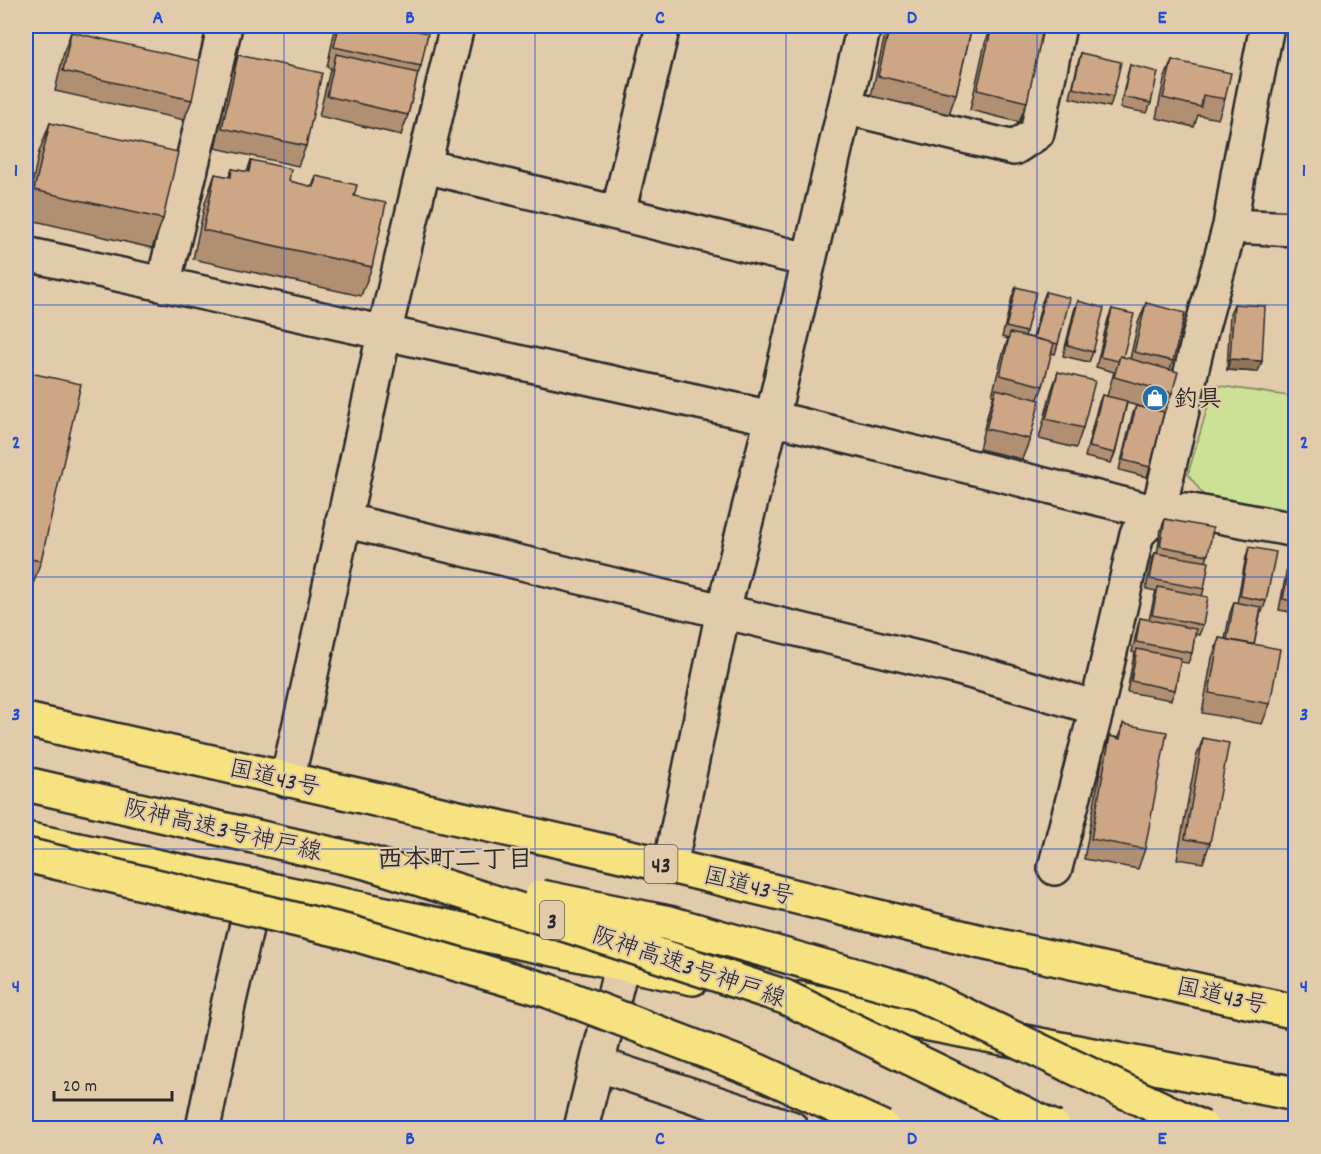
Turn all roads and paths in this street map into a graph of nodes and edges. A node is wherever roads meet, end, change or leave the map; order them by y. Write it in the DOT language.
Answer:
graph roads {
  1 [pos="225,26"];
  2 [pos="457,26"];
  3 [pos="663,26"];
  4 [pos="864,26"];
  5 [pos="1059,26"];
  6 [pos="1267,26"];
  7 [pos="844,107"];
  8 [pos="424,166"];
  9 [pos="618,213"];
  10 [pos="1230,226"];
  11 [pos="1296,229"];
  12 [pos="26,254"];
  13 [pos="808,260"];
  14 [pos="163,285"];
  15 [pos="384,334"];
  16 [pos="771,418"];
  17 [pos="1158,513"];
  18 [pos="343,520"];
  19 [pos="1296,530"];
  20 [pos="723,611"];
  21 [pos="1097,708"];
  22 [pos="26,720"];
  23 [pos="287,780"];
  24 [pos="26,784"];
  25 [pos="26,840"];
  26 [pos="26,855"];
  27 [pos="366,862"];
  28 [pos="670,866"];
  29 [pos="1054,867"];
  30 [pos="256,886"];
  31 [pos="622,964"];
  32 [pos="1296,1012"];
  33 [pos="597,1064"];
  34 [pos="1296,1094"];
  35 [pos="203,1128"];
  36 [pos="581,1128"];
  37 [pos="791,1128"];
  38 [pos="883,1128"];
  39 [pos="1054,1128"];
  40 [pos="1202,1128"];
  1 -- 14 [label="street"];
  2 -- 8 [label="street"];
  3 -- 9 [label="street"];
  4 -- 7 [label="street"];
  5 -- 7 [label="street"];
  6 -- 10 [label="street"];
  7 -- 13 [label="street"];
  8 -- 9 [label="street"];
  8 -- 15 [label="street"];
  9 -- 13 [label="street"];
  10 -- 11 [label="street"];
  10 -- 17 [label="street"];
  12 -- 14 [label="street"];
  13 -- 16 [label="street"];
  14 -- 15 [label="street"];
  15 -- 16 [label="street"];
  15 -- 18 [label="street"];
  16 -- 17 [label="street"];
  16 -- 20 [label="street"];
  17 -- 19 [label="street"];
  17 -- 21 [label="street"];
  18 -- 20 [label="street"];
  18 -- 23 [label="street"];
  20 -- 21 [label="street"];
  20 -- 28 [label="street"];
  21 -- 29 [label="street"];
  22 -- 23 [label="highway, 国道43号 / 43"];
  23 -- 28 [label="highway, 国道43号 / 43"];
  24 -- 27 [label="highway, 阪神高速3号神戸線 / 3, bridge"];
  25 -- 30 [label="highway"];
  26 -- 38 [label="highway, bridge"];
  27 -- 39 [label="highway, 阪神高速3号神戸線 / 3, bridge"];
  27 -- 40 [label="highway, bridge"];
  28 -- 32 [label="highway, 国道43号 / 43"];
  30 -- 31 [label="highway"];
  30 -- 35 [label="street"];
  31 -- 33 [label="street"];
  31 -- 34 [label="highway"];
  33 -- 36 [label="street"];
  33 -- 37 [label="street"];
}
